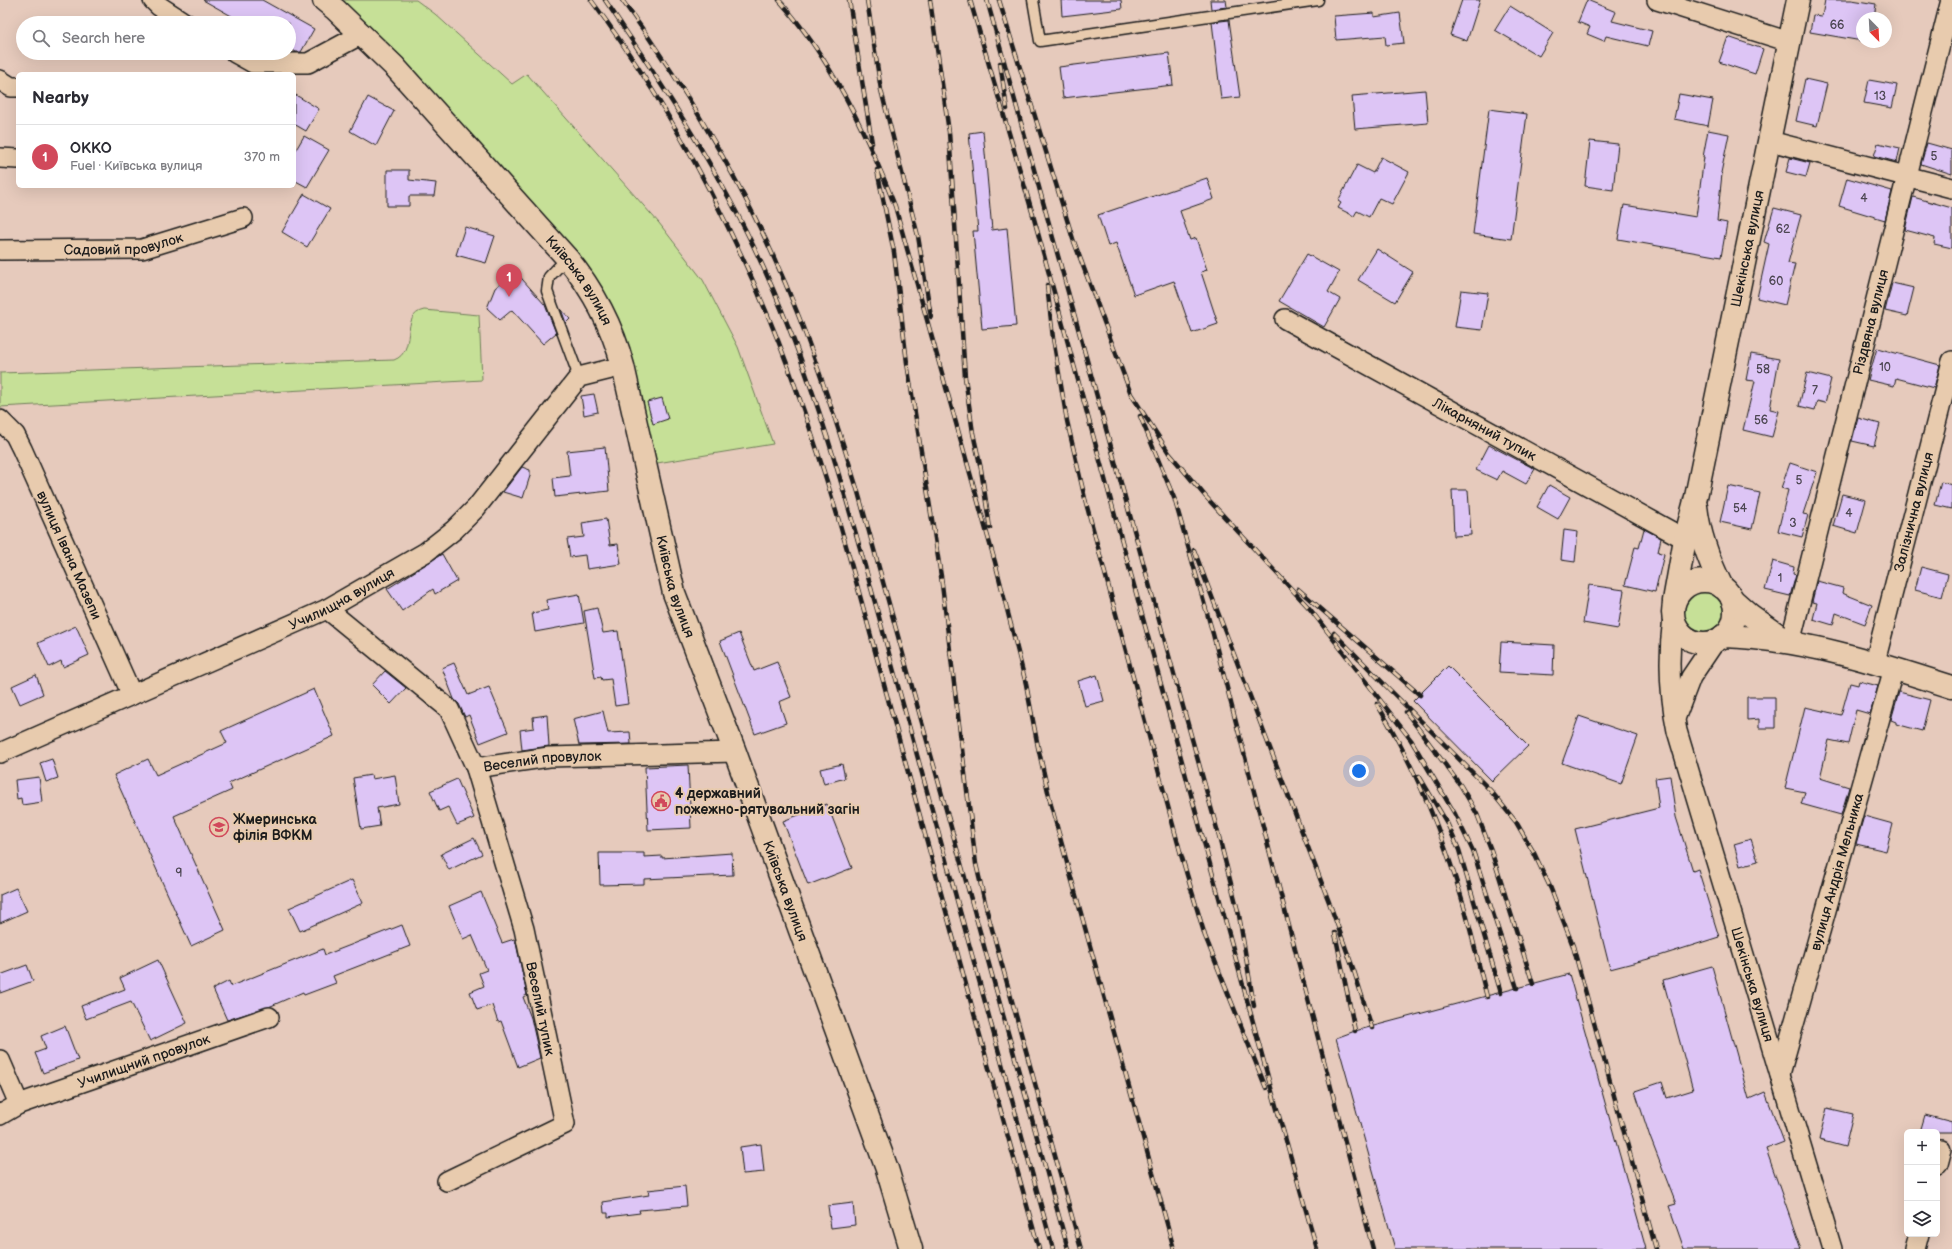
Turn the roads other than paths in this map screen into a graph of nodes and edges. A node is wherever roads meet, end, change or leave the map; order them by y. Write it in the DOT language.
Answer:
graph roads {
  1 [pos="153,0"];
  2 [pos="324,0"];
  3 [pos="1033,0"];
  4 [pos="1318,0"];
  5 [pos="1657,0"];
  6 [pos="1798,0"];
  7 [pos="1951,0"];
  8 [pos="174,16"];
  9 [pos="362,34"];
  10 [pos="1790,42"];
  11 [pos="242,60"];
  12 [pos="249,68"];
  13 [pos="281,68"];
  14 [pos="0,80"];
  15 [pos="16,87"];
  16 [pos="1770,141"];
  17 [pos="0,158"];
  18 [pos="16,159"];
  19 [pos="1907,176"];
  20 [pos="1952,188"];
  21 [pos="244,218"];
  22 [pos="0,250"];
  23 [pos="567,258"];
  24 [pos="1285,319"];
  25 [pos="1952,361"];
  26 [pos="623,366"];
  27 [pos="579,377"];
  28 [pos="0,420"];
  29 [pos="1696,497"];
  30 [pos="1685,539"];
  31 [pos="1727,593"];
  32 [pos="328,609"];
  33 [pos="1674,609"];
  34 [pos="1720,638"];
  35 [pos="1790,643"];
  36 [pos="1884,665"];
  37 [pos="1952,687"];
  38 [pos="132,695"];
  39 [pos="1675,719"];
  40 [pos="735,752"];
  41 [pos="0,753"];
  42 [pos="476,768"];
  43 [pos="269,1017"];
  44 [pos="0,1060"];
  45 [pos="1780,1074"];
  46 [pos="19,1104"];
  47 [pos="0,1115"];
  48 [pos="447,1181"];
  49 [pos="1918,1237"];
  50 [pos="911,1249"];
  51 [pos="1832,1249"];
  52 [pos="1915,1249"];
  1 -- 8 [label="street"];
  2 -- 9 [label="street, Київська вулиця"];
  3 -- 4 [label="lane"];
  5 -- 10 [label="street"];
  6 -- 10 [label="street, Шекінська вулиця"];
  7 -- 19 [label="street, Різдвяна вулиця"];
  9 -- 13 [label="street"];
  9 -- 23 [label="street, Київська вулиця"];
  10 -- 16 [label="street, Шекінська вулиця"];
  11 -- 12 [label="street"];
  12 -- 13 [label="street"];
  14 -- 15 [label="street"];
  16 -- 19 [label="street"];
  16 -- 29 [label="street, Шекінська вулиця"];
  17 -- 18 [label="street"];
  19 -- 20 [label="street"];
  19 -- 35 [label="street, Різдвяна вулиця"];
  21 -- 22 [label="street, Садовий провулок"];
  23 -- 26 [label="street, Київська вулиця"];
  23 -- 27 [label="lane"];
  24 -- 30 [label="street, Лікарняний тупик"];
  25 -- 36 [label="street, Залізнична вулиця"];
  26 -- 27 [label="street"];
  26 -- 40 [label="street, Київська вулиця"];
  27 -- 32 [label="street, Училищна вулиця"];
  28 -- 38 [label="street, вулиця Івана Мазепи"];
  29 -- 30 [label="street, Шекінська вулиця"];
  29 -- 31 [label="street, Шекінська вулиця"];
  30 -- 33 [label="street, Шекінська вулиця"];
  31 -- 33 [label="street"];
  31 -- 34 [label="street"];
  31 -- 35 [label="street"];
  32 -- 38 [label="street, Училищна вулиця"];
  32 -- 42 [label="street, Веселий провулок"];
  33 -- 34 [label="street"];
  33 -- 39 [label="street, Шекінська вулиця"];
  34 -- 35 [label="street"];
  34 -- 39 [label="street"];
  35 -- 36 [label="street"];
  36 -- 37 [label="street"];
  36 -- 45 [label="street, вулиця Андрія Мельника"];
  38 -- 41 [label="street, Училищна вулиця"];
  39 -- 45 [label="street, Шекінська вулиця"];
  40 -- 42 [label="street, Веселий провулок"];
  40 -- 50 [label="street, Київська вулиця"];
  42 -- 48 [label="street, Веселий тупик"];
  43 -- 46 [label="street, Училищний провулок"];
  44 -- 46 [label="street"];
  45 -- 51 [label="street, Шекінська вулиця"];
  46 -- 47 [label="street, Училищний провулок"];
  49 -- 52 [label="street"];
}
